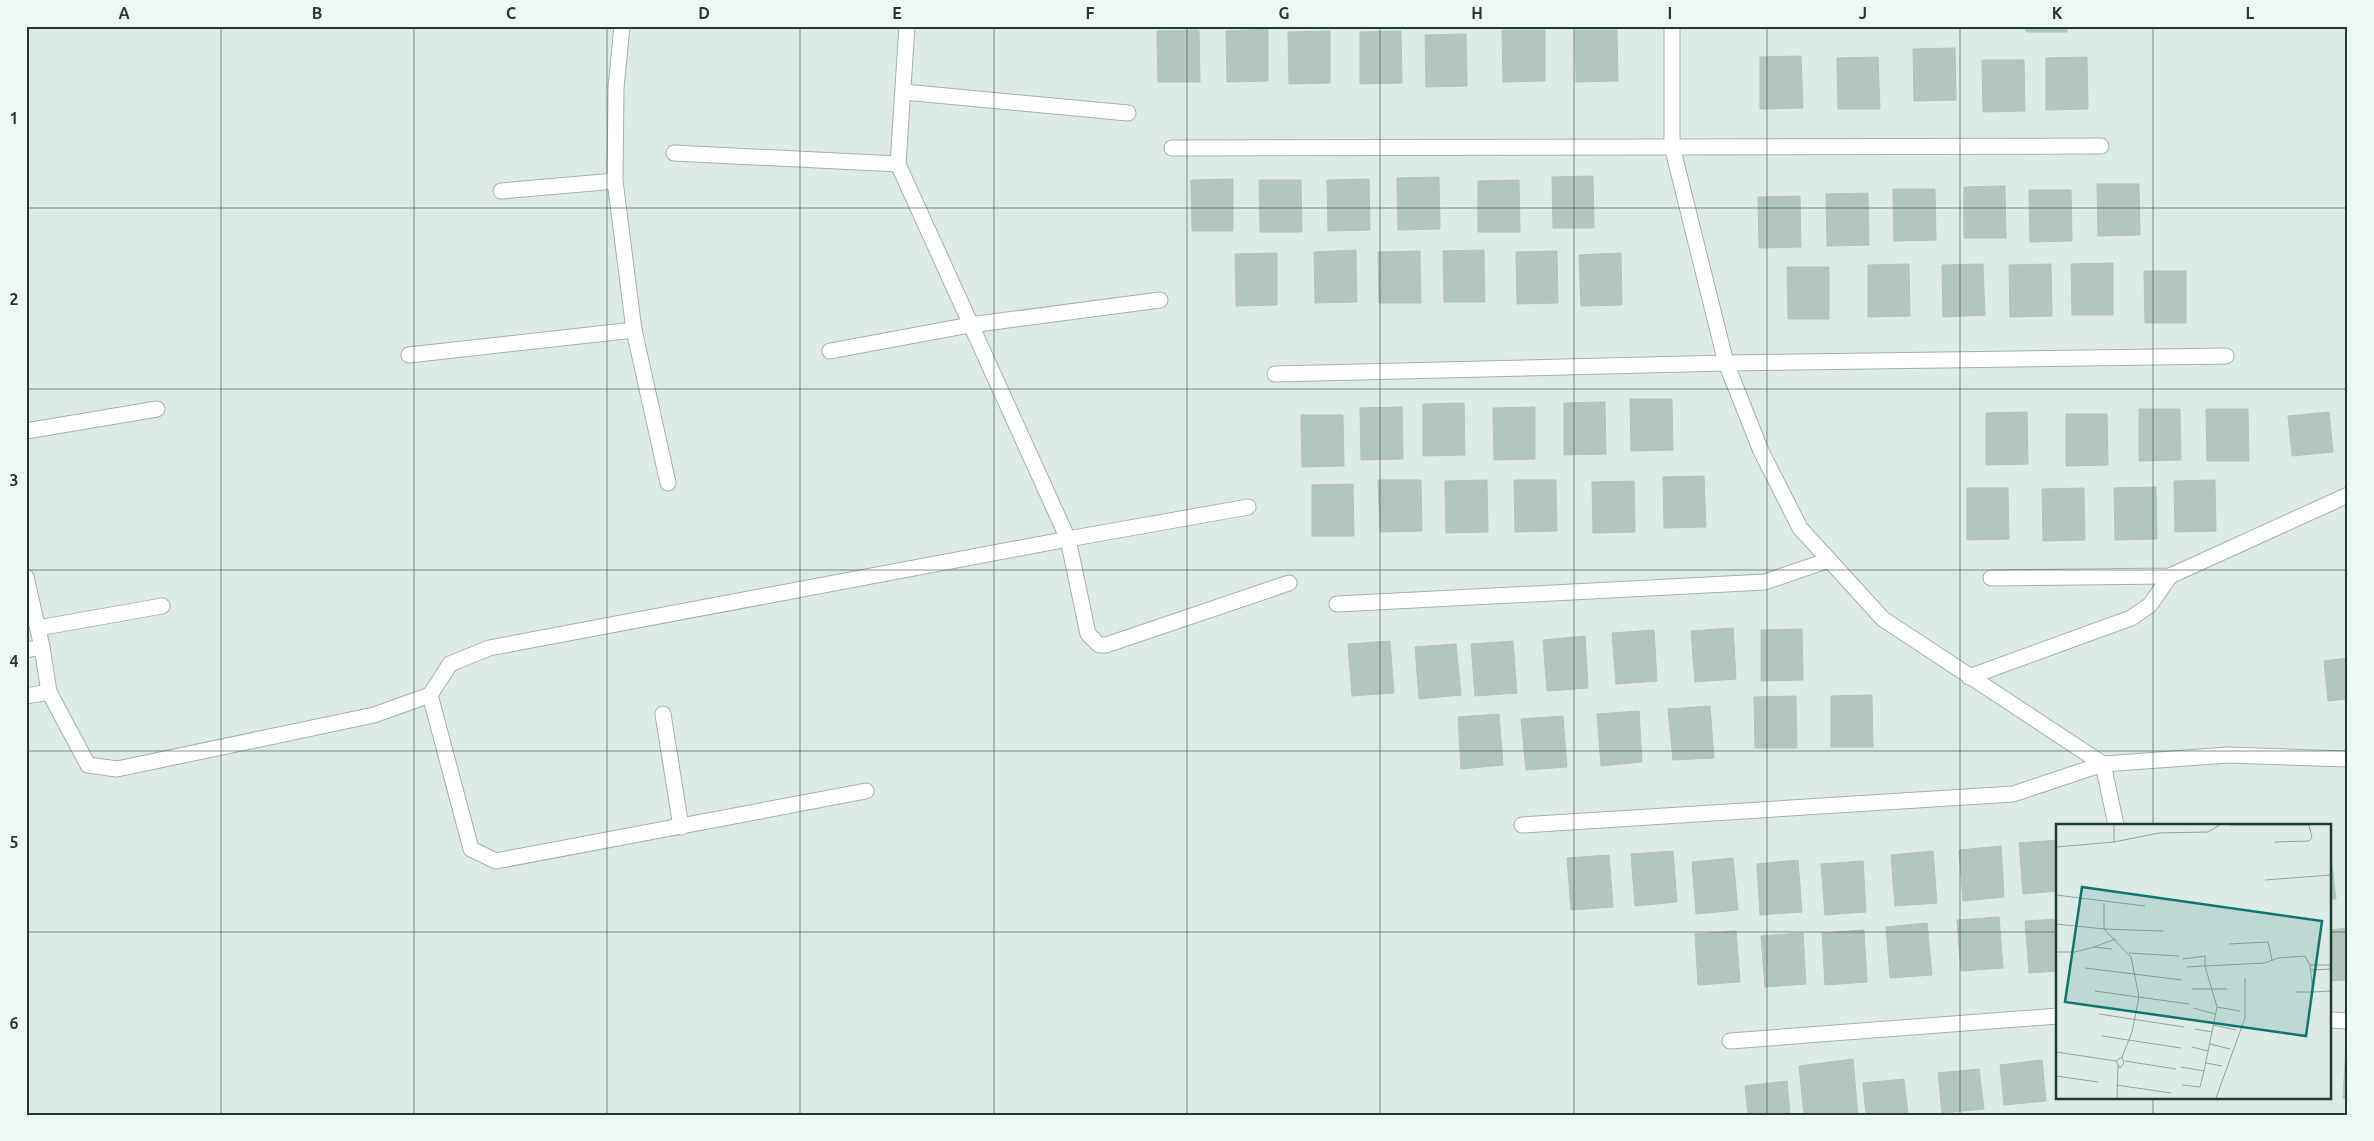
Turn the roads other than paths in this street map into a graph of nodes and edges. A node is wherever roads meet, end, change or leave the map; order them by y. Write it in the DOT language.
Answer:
graph roads {
  1 [pos="622,26"];
  2 [pos="907,26"];
  3 [pos="1672,26"];
  4 [pos="904,92"];
  5 [pos="1128,113"];
  6 [pos="1672,146"];
  7 [pos="2102,146"];
  8 [pos="1172,148"];
  9 [pos="674,153"];
  10 [pos="898,164"];
  11 [pos="615,181"];
  12 [pos="502,191"];
  13 [pos="1160,300"];
  14 [pos="970,325"];
  15 [pos="634,330"];
  16 [pos="830,351"];
  17 [pos="409,355"];
  18 [pos="2226,356"];
  19 [pos="1726,363"];
  20 [pos="1275,374"];
  21 [pos="157,409"];
  22 [pos="26,431"];
  23 [pos="668,483"];
  24 [pos="2348,495"];
  25 [pos="1248,507"];
  26 [pos="1068,539"];
  27 [pos="1829,560"];
  28 [pos="2170,576"];
  29 [pos="26,577"];
  30 [pos="1991,578"];
  31 [pos="1290,583"];
  32 [pos="1337,604"];
  33 [pos="162,606"];
  34 [pos="38,628"];
  35 [pos="42,647"];
  36 [pos="26,650"];
  37 [pos="1969,677"];
  38 [pos="49,692"];
  39 [pos="430,694"];
  40 [pos="26,696"];
  41 [pos="662,714"];
  42 [pos="2348,759"];
  43 [pos="2103,764"];
  44 [pos="866,791"];
  45 [pos="2116,824"];
  46 [pos="1522,825"];
  47 [pos="681,826"];
  48 [pos="2056,1016"];
  49 [pos="2332,1020"];
  50 [pos="2348,1021"];
  51 [pos="1730,1041"];
  1 -- 11 [label="street"];
  2 -- 4 [label="street"];
  3 -- 6 [label="street"];
  4 -- 5 [label="street"];
  4 -- 10 [label="street"];
  6 -- 7 [label="street"];
  6 -- 8 [label="street"];
  6 -- 19 [label="street"];
  9 -- 10 [label="street"];
  10 -- 14 [label="street"];
  11 -- 12 [label="street"];
  11 -- 15 [label="street"];
  13 -- 14 [label="street"];
  14 -- 16 [label="street"];
  14 -- 26 [label="street"];
  15 -- 17 [label="street"];
  15 -- 23 [label="street"];
  18 -- 19 [label="street"];
  19 -- 20 [label="street"];
  19 -- 27 [label="street"];
  21 -- 22 [label="street"];
  24 -- 28 [label="street"];
  25 -- 26 [label="street"];
  26 -- 31 [label="street"];
  26 -- 39 [label="street"];
  27 -- 32 [label="street"];
  27 -- 37 [label="street"];
  28 -- 30 [label="street"];
  28 -- 37 [label="street"];
  29 -- 34 [label="street"];
  33 -- 34 [label="street"];
  34 -- 35 [label="street"];
  35 -- 36 [label="street"];
  35 -- 38 [label="street"];
  37 -- 43 [label="street"];
  38 -- 39 [label="street"];
  38 -- 40 [label="street"];
  39 -- 47 [label="street"];
  41 -- 47 [label="street"];
  42 -- 43 [label="street"];
  43 -- 45 [label="street"];
  43 -- 46 [label="street"];
  44 -- 47 [label="street"];
  48 -- 51 [label="street"];
  49 -- 50 [label="street"];
}
